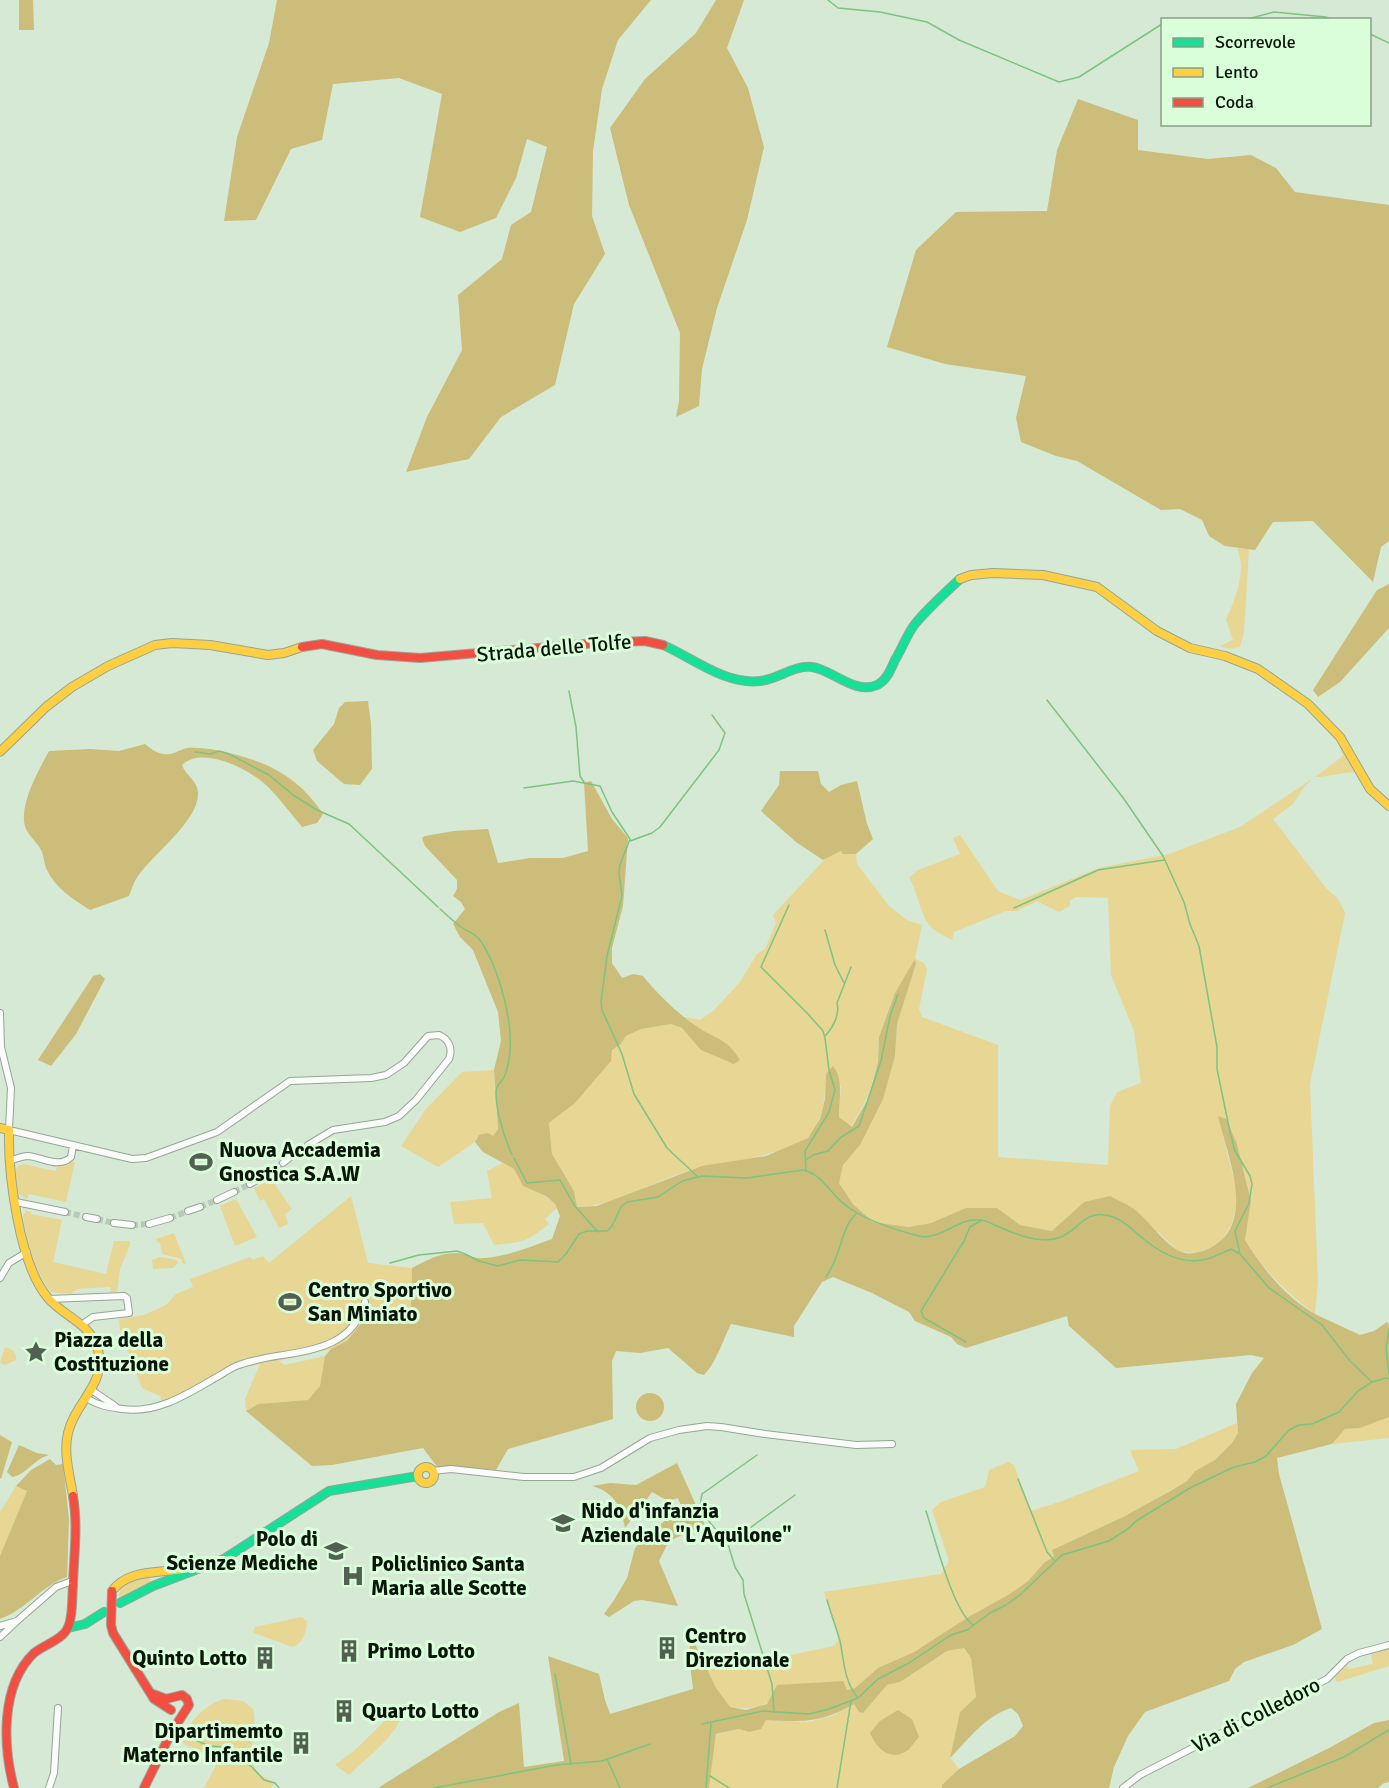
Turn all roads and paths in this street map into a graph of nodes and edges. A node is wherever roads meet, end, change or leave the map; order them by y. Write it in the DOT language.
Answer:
graph roads {
  1 [pos="0,752"];
  2 [pos="1389,806"];
  3 [pos="0,1013"];
  4 [pos="4,1129"];
  5 [pos="4,1142"];
  6 [pos="308,1145"];
  7 [pos="73,1146"];
  8 [pos="293,1155"];
  9 [pos="9,1161"];
  10 [pos="283,1162"];
  11 [pos="268,1173"];
  12 [pos="250,1184"];
  13 [pos="234,1192"];
  14 [pos="217,1200"];
  15 [pos="16,1202"];
  16 [pos="200,1207"];
  17 [pos="188,1211"];
  18 [pos="66,1212"];
  19 [pos="86,1217"];
  20 [pos="170,1218"];
  21 [pos="97,1219"];
  22 [pos="114,1223"];
  23 [pos="149,1224"];
  24 [pos="132,1225"];
  25 [pos="27,1252"];
  26 [pos="0,1278"];
  27 [pos="49,1299"];
  28 [pos="70,1299"];
  29 [pos="365,1302"];
  30 [pos="62,1309"];
  31 [pos="83,1324"];
  32 [pos="90,1395"];
  33 [pos="892,1444"];
  34 [pos="433,1471"];
  35 [pos="210,1565"];
  36 [pos="153,1574"];
  37 [pos="72,1581"];
  38 [pos="161,1582"];
  39 [pos="120,1603"];
  40 [pos="71,1617"];
  41 [pos="17,1621"];
  42 [pos="0,1626"];
  43 [pos="68,1628"];
  44 [pos="0,1637"];
  45 [pos="1389,1645"];
  46 [pos="153,1694"];
  47 [pos="173,1698"];
  48 [pos="58,1708"];
  49 [pos="176,1712"];
  50 [pos="1,1732"];
  51 [pos="14,1788"];
  52 [pos="49,1788"];
  53 [pos="144,1788"];
  54 [pos="1122,1788"];
  1 -- 2 [label="street, Strada delle Tolfe"];
  3 -- 4 [label="street"];
  4 -- 5 [label="street"];
  4 -- 7 [label="street"];
  5 -- 9 [label="street"];
  6 -- 7 [label="street"];
  7 -- 9 [label="street"];
  8 -- 10 [label="street"];
  9 -- 15 [label="street"];
  11 -- 12 [label="street"];
  13 -- 14 [label="street"];
  15 -- 18 [label="street"];
  15 -- 25 [label="street"];
  16 -- 17 [label="street"];
  19 -- 21 [label="street"];
  20 -- 23 [label="street"];
  22 -- 24 [label="street"];
  25 -- 26 [label="street"];
  25 -- 27 [label="street"];
  27 -- 28 [label="street"];
  27 -- 30 [label="street"];
  28 -- 30 [label="street"];
  28 -- 31 [label="street"];
  29 -- 32 [label="street"];
  30 -- 31 [label="street"];
  31 -- 32 [label="street"];
  32 -- 37 [label="street"];
  33 -- 34 [label="street"];
  34 -- 35 [label="street"];
  35 -- 36 [label="street"];
  35 -- 38 [label="street"];
  36 -- 38 [label="street"];
  36 -- 46 [label="street, bridge"];
  37 -- 40 [label="street"];
  37 -- 41 [label="street"];
  38 -- 39 [label="street"];
  40 -- 43 [label="street"];
  40 -- 43 [label="street"];
  41 -- 42 [label="street"];
  41 -- 44 [label="street"];
  43 -- 50 [label="street"];
  45 -- 54 [label="street, Via di Colledoro"];
  46 -- 47 [label="street"];
  46 -- 49 [label="street"];
  47 -- 49 [label="street"];
  47 -- 49 [label="street"];
  48 -- 52 [label="street"];
  49 -- 53 [label="street"];
  50 -- 51 [label="street"];
}
